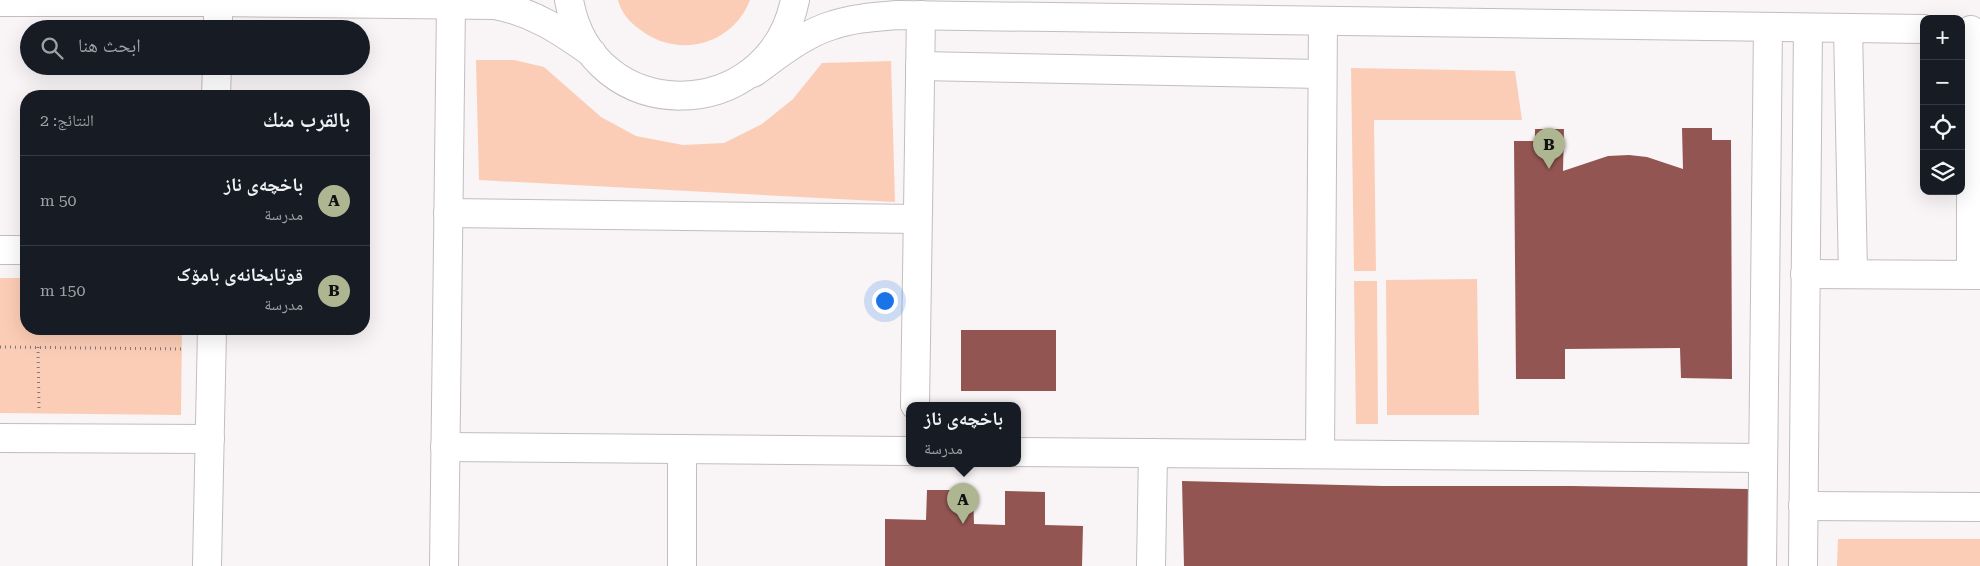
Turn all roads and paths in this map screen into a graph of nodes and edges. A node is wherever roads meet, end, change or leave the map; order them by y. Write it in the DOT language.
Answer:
graph roads {
  1 [pos="569,0"];
  2 [pos="795,0"];
  3 [pos="0,2"];
  4 [pos="218,2"];
  5 [pos="451,4"];
  6 [pos="921,15"];
  7 [pos="218,20"];
  8 [pos="1322,21"];
  9 [pos="1768,27"];
  10 [pos="1808,28"];
  11 [pos="1848,28"];
  12 [pos="1920,29"];
  13 [pos="1971,30"];
  14 [pos="592,53"];
  15 [pos="920,66"];
  16 [pos="753,73"];
  17 [pos="1322,74"];
  18 [pos="217,75"];
  19 [pos="216,90"];
  20 [pos="448,213"];
  21 [pos="917,219"];
  22 [pos="0,250"];
  23 [pos="20,250"];
  24 [pos="1805,274"];
  25 [pos="1853,274"];
  26 [pos="1975,275"];
  27 [pos="211,339"];
  28 [pos="0,347"];
  29 [pos="38,347"];
  30 [pos="915,402"];
  31 [pos="0,438"];
  32 [pos="39,438"];
  33 [pos="210,439"];
  34 [pos="445,447"];
  35 [pos="682,449"];
  36 [pos="906,451"];
  37 [pos="1021,452"];
  38 [pos="1153,453"];
  39 [pos="1320,454"];
  40 [pos="1763,458"];
  41 [pos="1803,506"];
  42 [pos="1980,507"];
  43 [pos="207,566"];
  44 [pos="444,566"];
  45 [pos="682,566"];
  46 [pos="1151,566"];
  47 [pos="1762,566"];
  48 [pos="1803,566"];
  1 -- 14 [label="street"];
  2 -- 16 [label="street"];
  3 -- 4 [label="street"];
  4 -- 5 [label="street"];
  4 -- 7 [label="street"];
  5 -- 14 [label="street"];
  5 -- 20 [label="street"];
  6 -- 8 [label="street"];
  6 -- 15 [label="street"];
  6 -- 16 [label="street"];
  8 -- 9 [label="street"];
  8 -- 17 [label="street"];
  9 -- 10 [label="street"];
  9 -- 40 [label="street"];
  10 -- 11 [label="street"];
  10 -- 24 [label="street"];
  11 -- 12 [label="street"];
  11 -- 25 [label="street"];
  13 -- 26 [label="street"];
  14 -- 16 [label="street"];
  15 -- 17 [label="street"];
  15 -- 21 [label="street"];
  17 -- 39 [label="street"];
  18 -- 19 [label="street"];
  20 -- 21 [label="street"];
  20 -- 34 [label="street"];
  21 -- 30 [label="street"];
  22 -- 23 [label="street"];
  24 -- 25 [label="street"];
  24 -- 41 [label="street"];
  25 -- 26 [label="street"];
  27 -- 29 [label="path"];
  27 -- 33 [label="street"];
  28 -- 29 [label="path"];
  29 -- 32 [label="path"];
  31 -- 32 [label="street"];
  32 -- 33 [label="street"];
  33 -- 43 [label="street"];
  34 -- 35 [label="street"];
  34 -- 44 [label="street"];
  35 -- 36 [label="street"];
  35 -- 45 [label="street"];
  37 -- 38 [label="street"];
  38 -- 39 [label="street"];
  38 -- 46 [label="street"];
  39 -- 40 [label="street"];
  40 -- 47 [label="street"];
  41 -- 42 [label="street"];
  41 -- 48 [label="street"];
}
